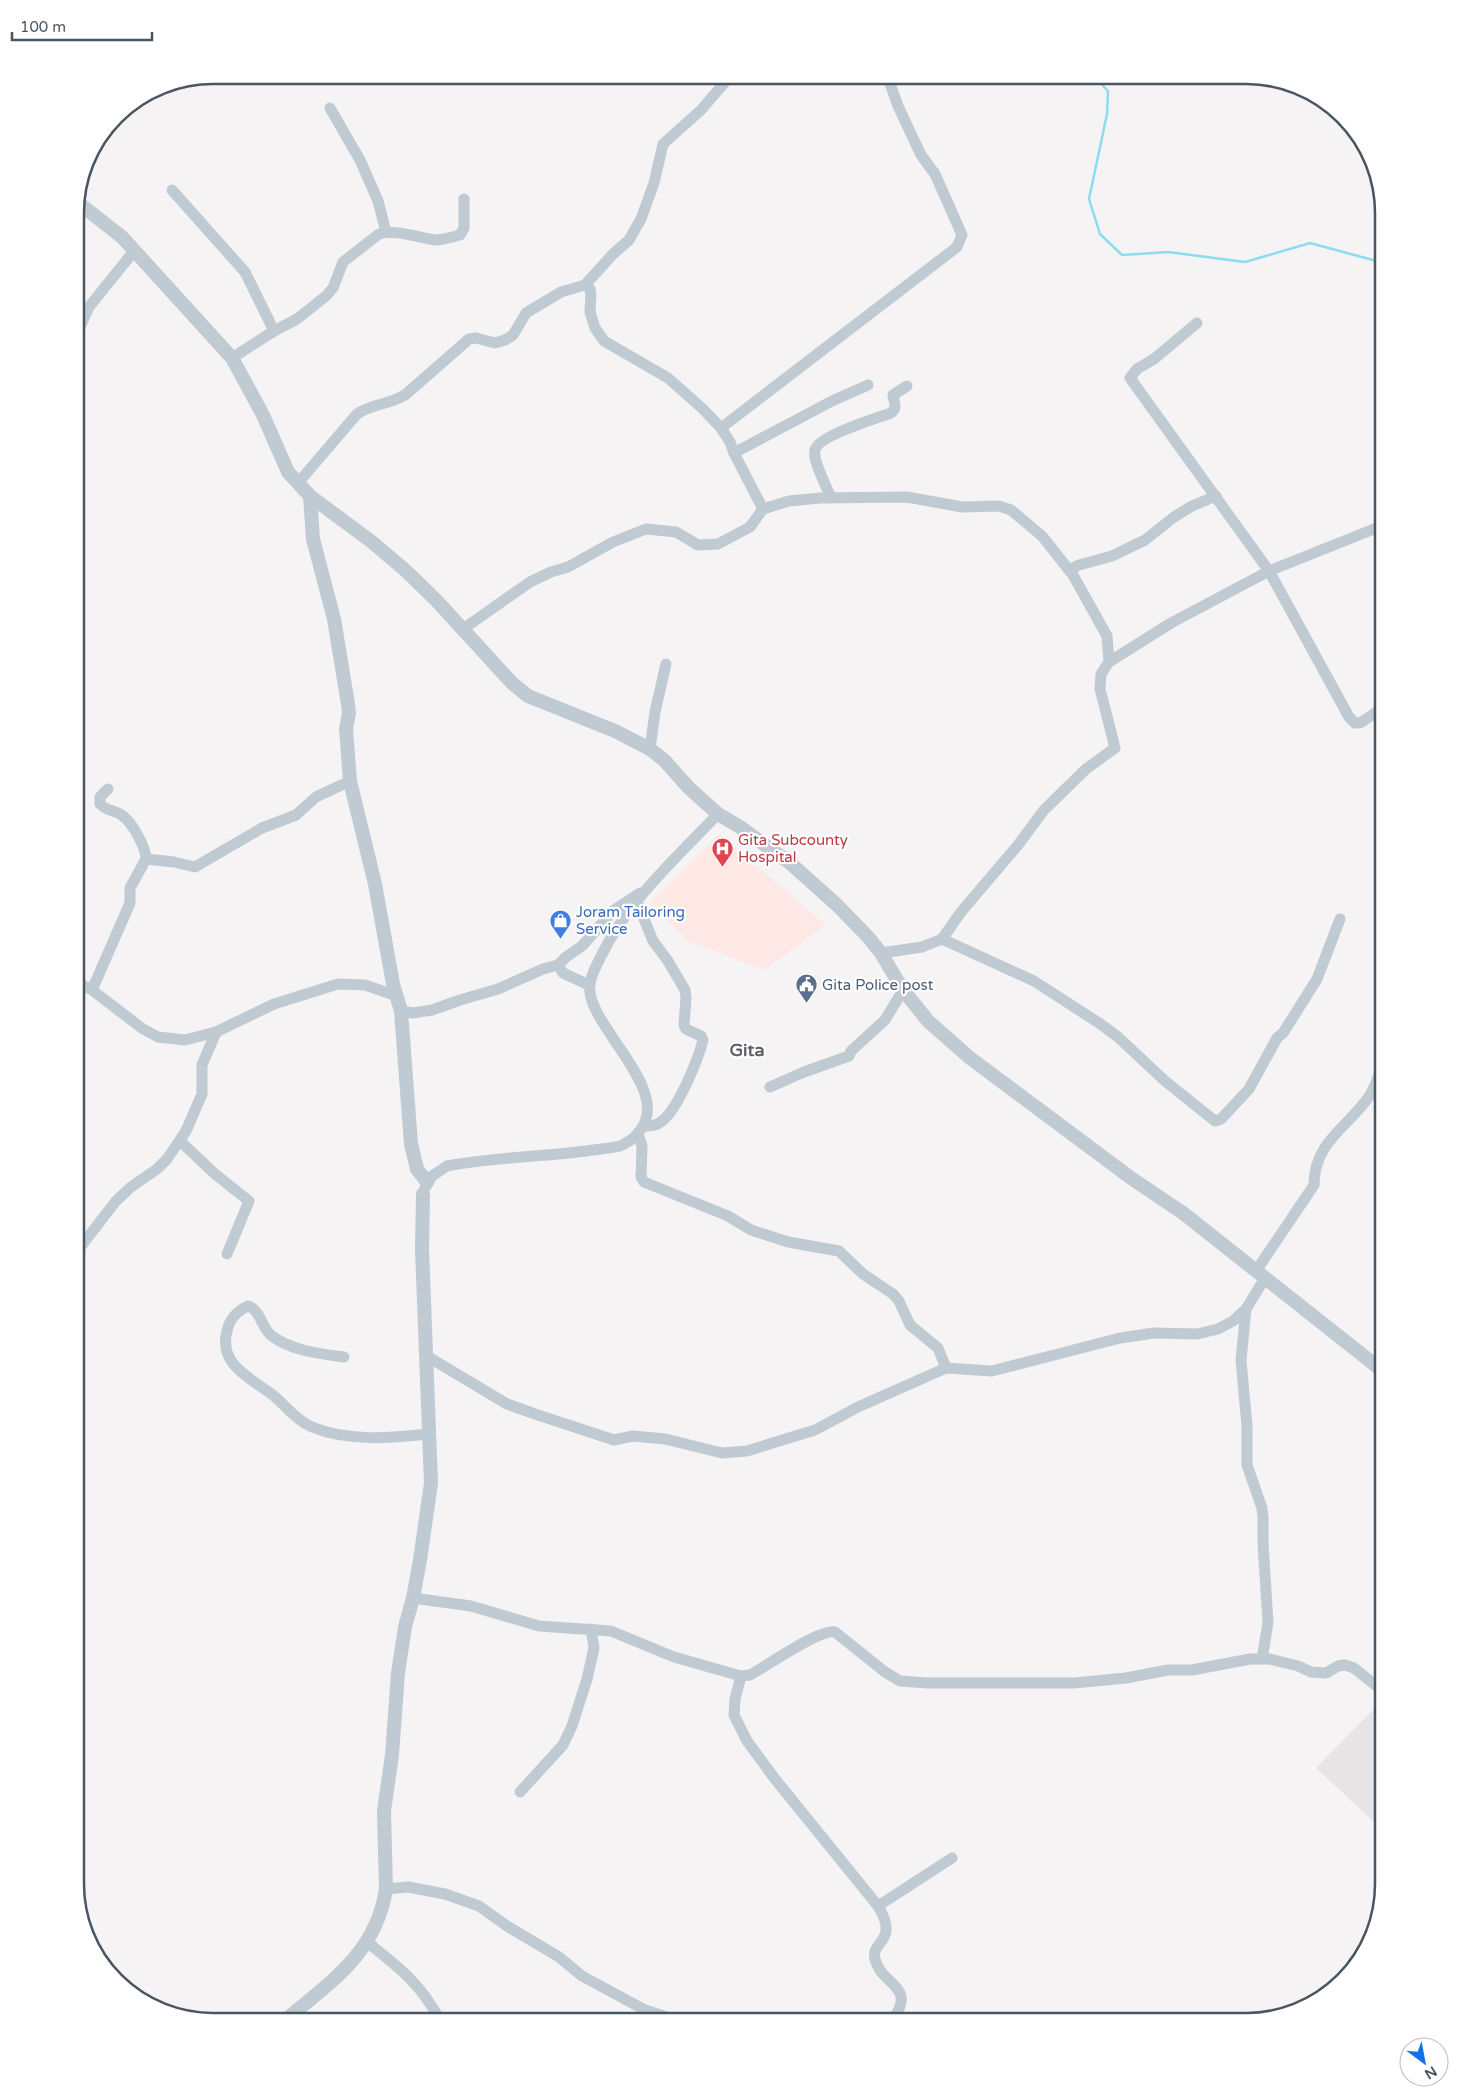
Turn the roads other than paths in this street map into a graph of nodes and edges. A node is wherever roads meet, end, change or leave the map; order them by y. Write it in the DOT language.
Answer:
graph roads {
  1 [pos="723,84"];
  2 [pos="890,84"];
  3 [pos="330,108"];
  4 [pos="172,190"];
  5 [pos="464,199"];
  6 [pos="84,207"];
  7 [pos="386,232"];
  8 [pos="134,251"];
  9 [pos="585,285"];
  10 [pos="84,318"];
  11 [pos="1197,323"];
  12 [pos="274,331"];
  13 [pos="232,358"];
  14 [pos="868,385"];
  15 [pos="907,386"];
  16 [pos="721,428"];
  17 [pos="734,453"];
  18 [pos="298,483"];
  19 [pos="310,496"];
  20 [pos="1216,496"];
  21 [pos="831,498"];
  22 [pos="763,509"];
  23 [pos="1375,529"];
  24 [pos="1069,570"];
  25 [pos="1269,571"];
  26 [pos="464,630"];
  27 [pos="1110,662"];
  28 [pos="666,664"];
  29 [pos="1375,713"];
  30 [pos="650,749"];
  31 [pos="350,781"];
  32 [pos="108,789"];
  33 [pos="718,814"];
  34 [pos="146,859"];
  35 [pos="648,889"];
  36 [pos="637,902"];
  37 [pos="1340,919"];
  38 [pos="942,939"];
  39 [pos="881,953"];
  40 [pos="558,965"];
  41 [pos="589,985"];
  42 [pos="84,986"];
  43 [pos="92,990"];
  44 [pos="903,990"];
  45 [pos="397,996"];
  46 [pos="401,1011"];
  47 [pos="216,1032"];
  48 [pos="1375,1083"];
  49 [pos="770,1087"];
  50 [pos="641,1130"];
  51 [pos="180,1141"];
  52 [pos="425,1188"];
  53 [pos="84,1242"];
  54 [pos="227,1254"];
  55 [pos="1260,1274"];
  56 [pos="1246,1309"];
  57 [pos="426,1355"];
  58 [pos="344,1357"];
  59 [pos="1375,1365"];
  60 [pos="946,1368"];
  61 [pos="429,1434"];
  62 [pos="414,1598"];
  63 [pos="591,1629"];
  64 [pos="1262,1659"];
  65 [pos="741,1676"];
  66 [pos="1375,1685"];
  67 [pos="520,1792"];
  68 [pos="952,1858"];
  69 [pos="386,1889"];
  70 [pos="878,1906"];
  71 [pos="367,1942"];
  72 [pos="294,2013"];
  73 [pos="436,2013"];
  74 [pos="654,2013"];
  75 [pos="898,2013"];
  1 -- 9 [label="street"];
  2 -- 16 [label="street"];
  3 -- 7 [label="street"];
  4 -- 12 [label="street"];
  5 -- 7 [label="street"];
  6 -- 8 [label="street"];
  7 -- 12 [label="street"];
  8 -- 10 [label="street"];
  8 -- 13 [label="street"];
  9 -- 16 [label="street"];
  9 -- 18 [label="street"];
  11 -- 20 [label="street"];
  12 -- 13 [label="street"];
  13 -- 18 [label="street"];
  14 -- 17 [label="street"];
  15 -- 21 [label="street"];
  16 -- 17 [label="street"];
  17 -- 22 [label="street"];
  18 -- 19 [label="street"];
  19 -- 26 [label="street"];
  19 -- 31 [label="street"];
  20 -- 24 [label="street"];
  20 -- 25 [label="street"];
  21 -- 22 [label="street"];
  21 -- 24 [label="street"];
  22 -- 26 [label="street"];
  23 -- 25 [label="street"];
  24 -- 27 [label="street"];
  25 -- 27 [label="street"];
  25 -- 29 [label="street"];
  26 -- 30 [label="street"];
  27 -- 38 [label="street"];
  28 -- 30 [label="street"];
  30 -- 33 [label="street"];
  31 -- 34 [label="street"];
  31 -- 45 [label="street"];
  32 -- 34 [label="street"];
  33 -- 35 [label="street"];
  33 -- 39 [label="street"];
  34 -- 43 [label="street"];
  35 -- 36 [label="street"];
  35 -- 40 [label="street"];
  36 -- 41 [label="street"];
  36 -- 50 [label="street"];
  37 -- 38 [label="street"];
  38 -- 39 [label="street"];
  39 -- 44 [label="street"];
  40 -- 41 [label="street"];
  40 -- 46 [label="street"];
  41 -- 50 [label="street"];
  42 -- 43 [label="street"];
  43 -- 47 [label="street"];
  44 -- 49 [label="street"];
  44 -- 55 [label="street"];
  45 -- 46 [label="street"];
  45 -- 47 [label="street"];
  46 -- 52 [label="street"];
  47 -- 51 [label="street"];
  48 -- 55 [label="street"];
  50 -- 52 [label="street"];
  50 -- 60 [label="street"];
  51 -- 53 [label="street"];
  51 -- 54 [label="street"];
  52 -- 57 [label="street"];
  55 -- 56 [label="street"];
  55 -- 59 [label="street"];
  56 -- 60 [label="street"];
  56 -- 64 [label="street"];
  57 -- 60 [label="street"];
  57 -- 61 [label="street"];
  58 -- 61 [label="street"];
  61 -- 62 [label="street"];
  62 -- 63 [label="street"];
  62 -- 69 [label="street"];
  63 -- 65 [label="street"];
  63 -- 67 [label="street"];
  64 -- 65 [label="street"];
  64 -- 66 [label="street"];
  65 -- 70 [label="street"];
  68 -- 70 [label="street"];
  69 -- 71 [label="street"];
  69 -- 74 [label="street"];
  70 -- 75 [label="street"];
  71 -- 72 [label="street"];
  71 -- 73 [label="street"];
}
